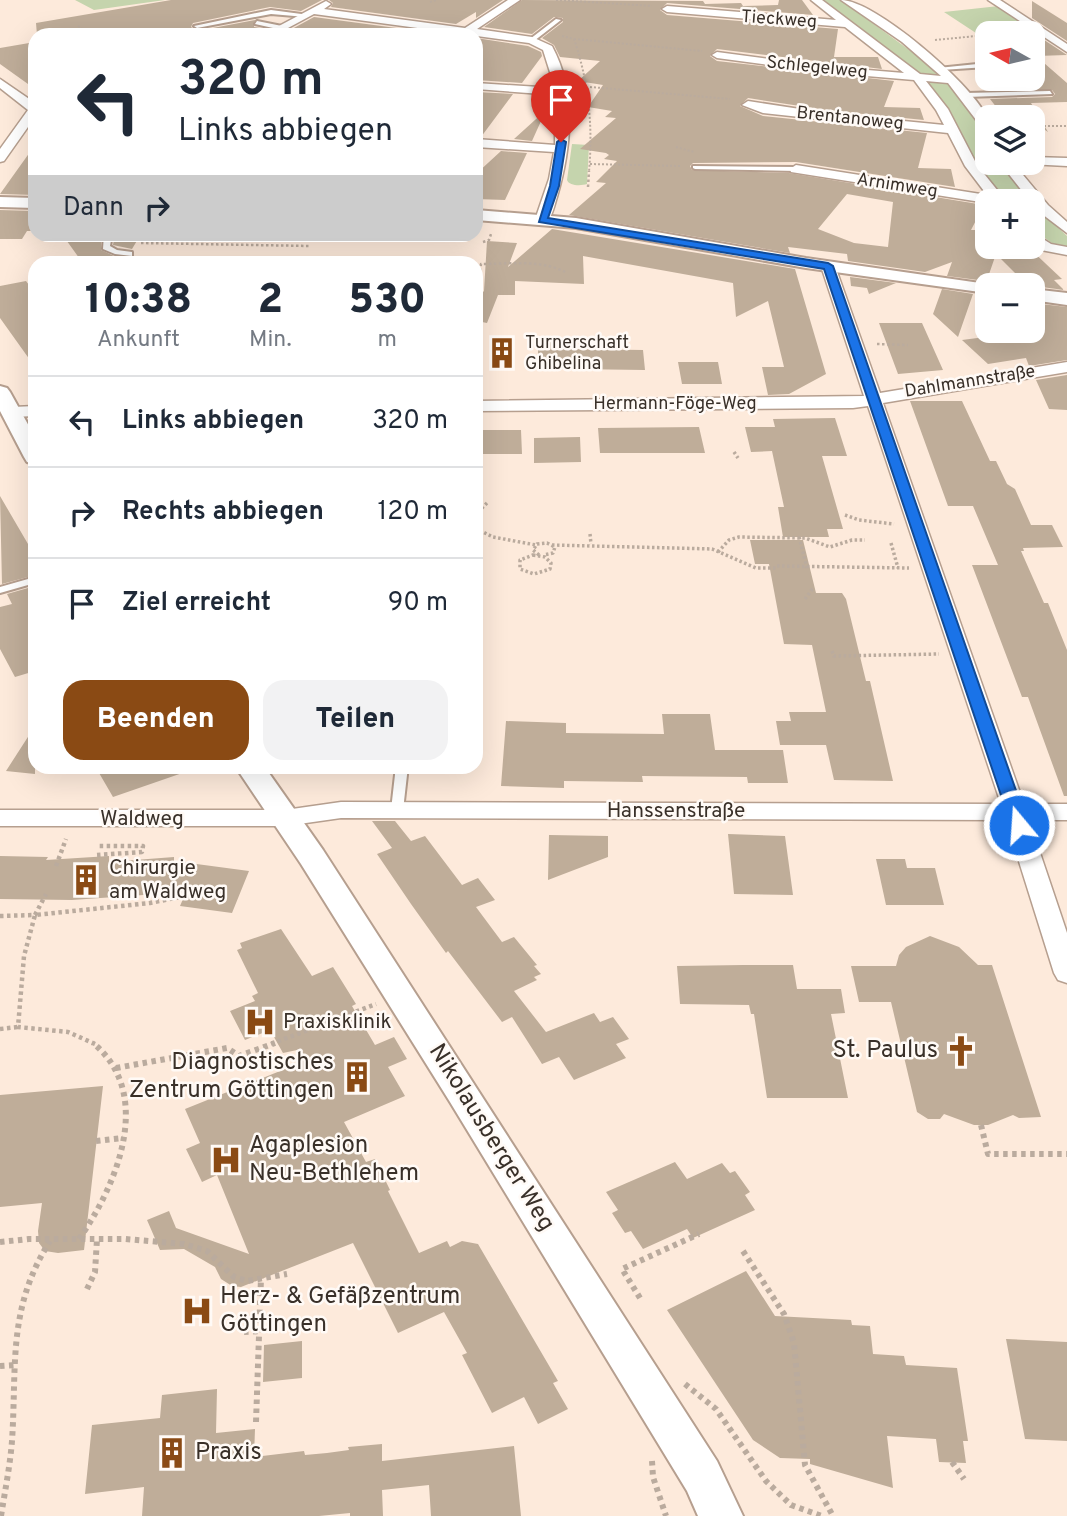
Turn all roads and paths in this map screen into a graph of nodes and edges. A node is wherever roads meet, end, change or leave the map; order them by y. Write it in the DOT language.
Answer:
graph roads {
  1 [pos="333,0"];
  2 [pos="436,0"];
  3 [pos="515,0"];
  4 [pos="556,0"];
  5 [pos="816,0"];
  6 [pos="846,0"];
  7 [pos="993,0"];
  8 [pos="430,2"];
  9 [pos="662,7"];
  10 [pos="309,13"];
  11 [pos="558,20"];
  12 [pos="257,23"];
  13 [pos="850,24"];
  14 [pos="78,26"];
  15 [pos="197,26"];
  16 [pos="81,28"];
  17 [pos="282,28"];
  18 [pos="425,28"];
  19 [pos="472,28"];
  20 [pos="483,35"];
  21 [pos="574,39"];
  22 [pos="532,40"];
  23 [pos="1067,49"];
  24 [pos="717,55"];
  25 [pos="975,66"];
  26 [pos="941,68"];
  27 [pos="917,77"];
  28 [pos="953,79"];
  29 [pos="0,82"];
  30 [pos="483,87"];
  31 [pos="590,87"];
  32 [pos="559,92"];
  33 [pos="1050,93"];
  34 [pos="966,95"];
  35 [pos="28,104"];
  36 [pos="748,105"];
  37 [pos="975,108"];
  38 [pos="28,119"];
  39 [pos="1045,126"];
  40 [pos="1067,126"];
  41 [pos="953,130"];
  42 [pos="483,144"];
  43 [pos="676,147"];
  44 [pos="561,149"];
  45 [pos="694,152"];
  46 [pos="0,158"];
  47 [pos="1045,161"];
  48 [pos="1067,162"];
  49 [pos="590,164"];
  50 [pos="695,167"];
  51 [pos="796,169"];
  52 [pos="1016,175"];
  53 [pos="989,189"];
  54 [pos="975,197"];
  55 [pos="0,202"];
  56 [pos="28,203"];
  57 [pos="483,216"];
  58 [pos="542,220"];
  59 [pos="1067,229"];
  60 [pos="108,242"];
  61 [pos="194,242"];
  62 [pos="310,246"];
  63 [pos="1045,246"];
  64 [pos="1067,251"];
  65 [pos="129,254"];
  66 [pos="483,264"];
  67 [pos="828,266"];
  68 [pos="567,273"];
  69 [pos="975,286"];
  70 [pos="1045,296"];
  71 [pos="1067,299"];
  72 [pos="855,344"];
  73 [pos="908,345"];
  74 [pos="1067,367"];
  75 [pos="4,399"];
  76 [pos="873,399"];
  77 [pos="483,406"];
  78 [pos="28,408"];
  79 [pos="28,444"];
  80 [pos="734,452"];
  81 [pos="738,458"];
  82 [pos="487,503"];
  83 [pos="483,507"];
  84 [pos="845,515"];
  85 [pos="915,524"];
  86 [pos="483,532"];
  87 [pos="590,534"];
  88 [pos="799,537"];
  89 [pos="865,540"];
  90 [pos="891,543"];
  91 [pos="591,544"];
  92 [pos="536,545"];
  93 [pos="552,545"];
  94 [pos="718,552"];
  95 [pos="540,555"];
  96 [pos="807,568"];
  97 [pos="28,582"];
  98 [pos="813,588"];
  99 [pos="0,590"];
  100 [pos="805,598"];
  101 [pos="832,650"];
  102 [pos="961,654"];
  103 [pos="255,774"];
  104 [pos="400,774"];
  105 [pos="397,810"];
  106 [pos="1015,812"];
  107 [pos="1067,813"];
  108 [pos="0,818"];
  109 [pos="285,818"];
  110 [pos="74,819"];
  111 [pos="97,856"];
  112 [pos="56,866"];
  113 [pos="46,894"];
  114 [pos="185,896"];
  115 [pos="35,915"];
  116 [pos="0,916"];
  117 [pos="1067,973"];
  118 [pos="400,995"];
  119 [pos="18,1027"];
  120 [pos="0,1029"];
  121 [pos="116,1068"];
  122 [pos="981,1125"];
  123 [pos="123,1138"];
  124 [pos="96,1141"];
  125 [pos="1067,1154"];
  126 [pos="699,1234"];
  127 [pos="79,1239"];
  128 [pos="97,1239"];
  129 [pos="50,1241"];
  130 [pos="0,1242"];
  131 [pos="743,1251"];
  132 [pos="287,1274"];
  133 [pos="261,1278"];
  134 [pos="87,1289"];
  135 [pos="640,1298"];
  136 [pos="260,1331"];
  137 [pos="244,1332"];
  138 [pos="15,1365"];
  139 [pos="0,1366"];
  140 [pos="675,1376"];
  141 [pos="256,1422"];
  142 [pos="952,1462"];
  143 [pos="964,1479"];
  144 [pos="1,1516"];
  145 [pos="721,1516"];
  146 [pos="822,1516"];
  147 [pos="833,1516"];
  1 -- 10 [label="street"];
  2 -- 8 [label="path"];
  3 -- 19 [label="street"];
  4 -- 9 [label="path"];
  5 -- 13 [label="street"];
  6 -- 26 [label="street"];
  7 -- 23 [label="street"];
  9 -- 13 [label="street, Tieckweg"];
  10 -- 15 [label="lane"];
  10 -- 17 [label="street"];
  10 -- 18 [label="street"];
  11 -- 22 [label="lane"];
  12 -- 17 [label="lane"];
  13 -- 27 [label="street"];
  14 -- 16 [label="path"];
  20 -- 22 [label="street"];
  21 -- 24 [label="path"];
  22 -- 32 [label="street"];
  24 -- 27 [label="street, Schlegelweg"];
  25 -- 26 [label="lane"];
  26 -- 28 [label="street"];
  27 -- 28 [label="street, Schlegelweg"];
  27 -- 41 [label="street"];
  28 -- 34 [label="street"];
  29 -- 35 [label="street"];
  30 -- 32 [label="street"];
  31 -- 36 [label="path"];
  32 -- 44 [label="street"];
  33 -- 34 [label="lane"];
  34 -- 37 [label="street"];
  36 -- 41 [label="street, Brentanoweg"];
  38 -- 46 [label="street"];
  39 -- 40 [label="path"];
  41 -- 53 [label="street"];
  42 -- 44 [label="street"];
  43 -- 45 [label="path"];
  44 -- 58 [label="street"];
  47 -- 48 [label="street"];
  49 -- 50 [label="path"];
  50 -- 51 [label="lane"];
  51 -- 54 [label="street, Arnimweg"];
  52 -- 59 [label="street"];
  55 -- 56 [label="street"];
  57 -- 58 [label="street"];
  58 -- 67 [label="street"];
  60 -- 65 [label="lane"];
  61 -- 62 [label="path"];
  63 -- 64 [label="street"];
  66 -- 68 [label="path"];
  67 -- 69 [label="street"];
  67 -- 72 [label="street"];
  70 -- 71 [label="street"];
  72 -- 73 [label="path"];
  72 -- 76 [label="street"];
  74 -- 76 [label="street, Dahlmannstraße"];
  75 -- 78 [label="street"];
  75 -- 79 [label="street"];
  76 -- 77 [label="street, Hermann-Föge-Weg"];
  76 -- 85 [label="street"];
  80 -- 81 [label="path"];
  82 -- 83 [label="path"];
  84 -- 85 [label="path"];
  85 -- 102 [label="street"];
  86 -- 92 [label="path"];
  87 -- 91 [label="path"];
  88 -- 89 [label="path"];
  88 -- 94 [label="path"];
  88 -- 96 [label="path"];
  90 -- 96 [label="path"];
  91 -- 93 [label="path"];
  91 -- 94 [label="path"];
  92 -- 93 [label="path"];
  92 -- 95 [label="path"];
  93 -- 95 [label="path"];
  94 -- 96 [label="path"];
  95 -- 95 [label="path"];
  97 -- 99 [label="lane"];
  98 -- 100 [label="path"];
  101 -- 102 [label="path"];
  102 -- 106 [label="street"];
  103 -- 109 [label="street, Nikolausberger Weg"];
  104 -- 105 [label="lane"];
  105 -- 106 [label="street, Hanssenstraße"];
  105 -- 109 [label="street, Hanssenstraße"];
  106 -- 107 [label="street, Hanssenstraße"];
  106 -- 117 [label="street"];
  108 -- 110 [label="street, Waldweg"];
  109 -- 110 [label="street, Waldweg"];
  109 -- 118 [label="street, Nikolausberger Weg"];
  110 -- 112 [label="path"];
  111 -- 111 [label="path"];
  113 -- 115 [label="path"];
  114 -- 115 [label="path"];
  115 -- 116 [label="path"];
  115 -- 119 [label="path"];
  118 -- 121 [label="path"];
  118 -- 145 [label="street, Nikolausberger Weg"];
  119 -- 120 [label="path"];
  119 -- 121 [label="path"];
  121 -- 123 [label="path"];
  122 -- 125 [label="path"];
  123 -- 124 [label="path"];
  123 -- 127 [label="path"];
  126 -- 135 [label="path"];
  127 -- 128 [label="path"];
  127 -- 129 [label="path"];
  128 -- 133 [label="path"];
  128 -- 134 [label="path"];
  129 -- 130 [label="path"];
  129 -- 138 [label="path"];
  131 -- 147 [label="path"];
  132 -- 133 [label="path"];
  133 -- 136 [label="path"];
  136 -- 137 [label="path"];
  136 -- 141 [label="path"];
  138 -- 139 [label="path"];
  138 -- 144 [label="path"];
  140 -- 146 [label="path"];
  142 -- 143 [label="path"];
}
